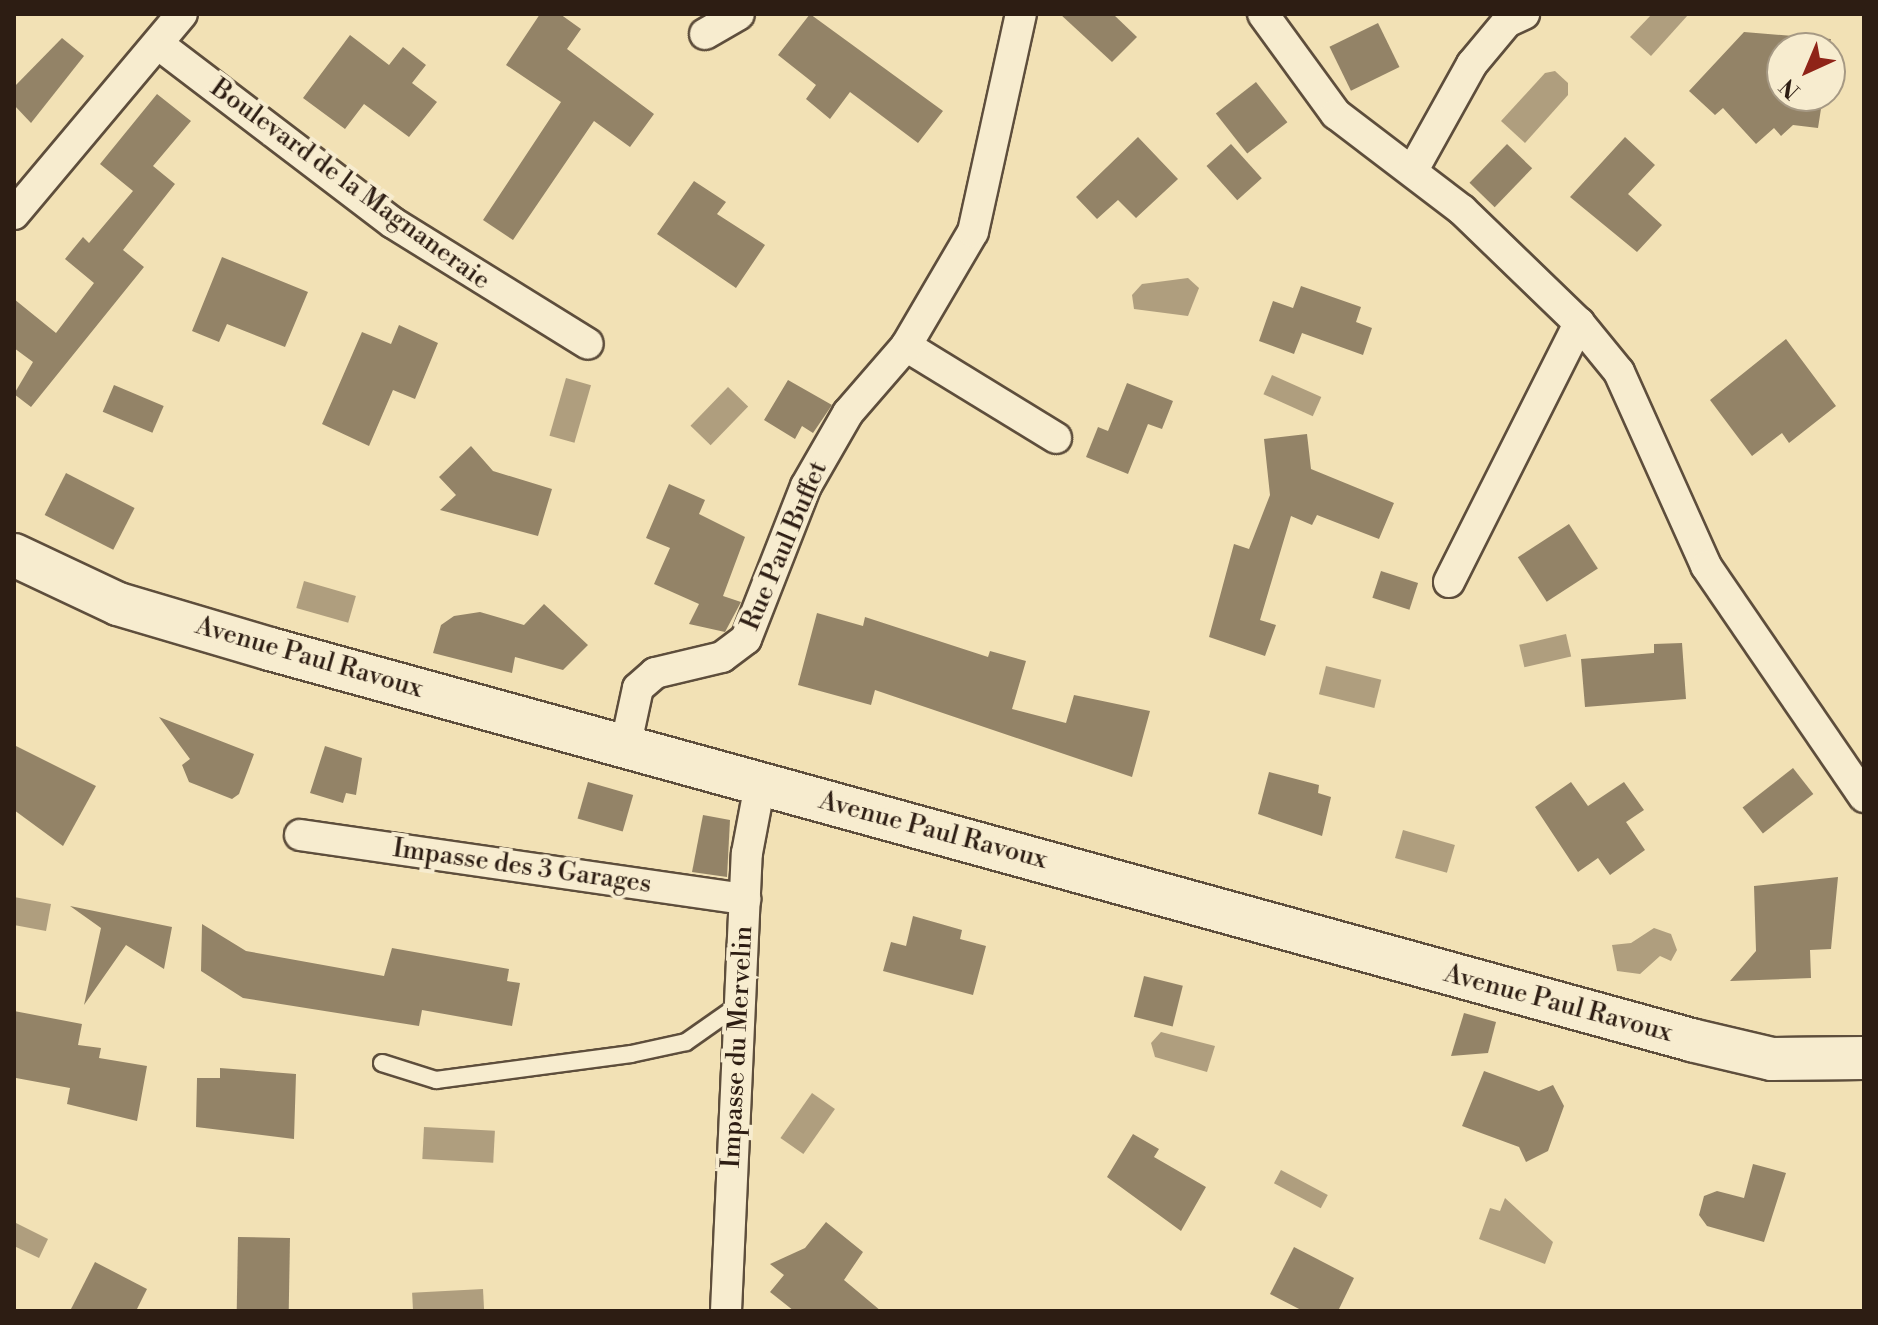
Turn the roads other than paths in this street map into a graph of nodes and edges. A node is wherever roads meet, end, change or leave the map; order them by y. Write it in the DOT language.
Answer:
graph roads {
  1 [pos="182,14"];
  2 [pos="739,14"];
  3 [pos="1021,14"];
  4 [pos="1263,14"];
  5 [pos="1524,14"];
  6 [pos="705,34"];
  7 [pos="158,44"];
  8 [pos="1413,170"];
  9 [pos="14,214"];
  10 [pos="1579,323"];
  11 [pos="588,344"];
  12 [pos="906,346"];
  13 [pos="1056,438"];
  14 [pos="14,555"];
  15 [pos="1449,582"];
  16 [pos="625,748"];
  17 [pos="760,784"];
  18 [pos="1864,797"];
  19 [pos="300,835"];
  20 [pos="745,899"];
  21 [pos="740,1004"];
  22 [pos="1864,1058"];
  23 [pos="382,1063"];
  24 [pos="726,1311"];
  1 -- 7 [label="street"];
  2 -- 6 [label="street"];
  3 -- 12 [label="street, Rue Paul Buffet"];
  4 -- 8 [label="street"];
  5 -- 8 [label="street"];
  7 -- 9 [label="street"];
  7 -- 11 [label="street, Boulevard de la Magnaneraie"];
  8 -- 10 [label="street"];
  10 -- 15 [label="street"];
  10 -- 18 [label="street"];
  12 -- 13 [label="street"];
  12 -- 16 [label="street, Rue Paul Buffet"];
  14 -- 16 [label="street, Avenue Paul Ravoux"];
  16 -- 17 [label="street, Avenue Paul Ravoux"];
  17 -- 20 [label="street, Impasse du Mervelin"];
  17 -- 22 [label="street, Avenue Paul Ravoux"];
  19 -- 20 [label="street, Impasse des 3 Garages"];
  20 -- 21 [label="street, Impasse du Mervelin"];
  21 -- 23 [label="lane"];
  21 -- 24 [label="street, Impasse du Mervelin"];
}
